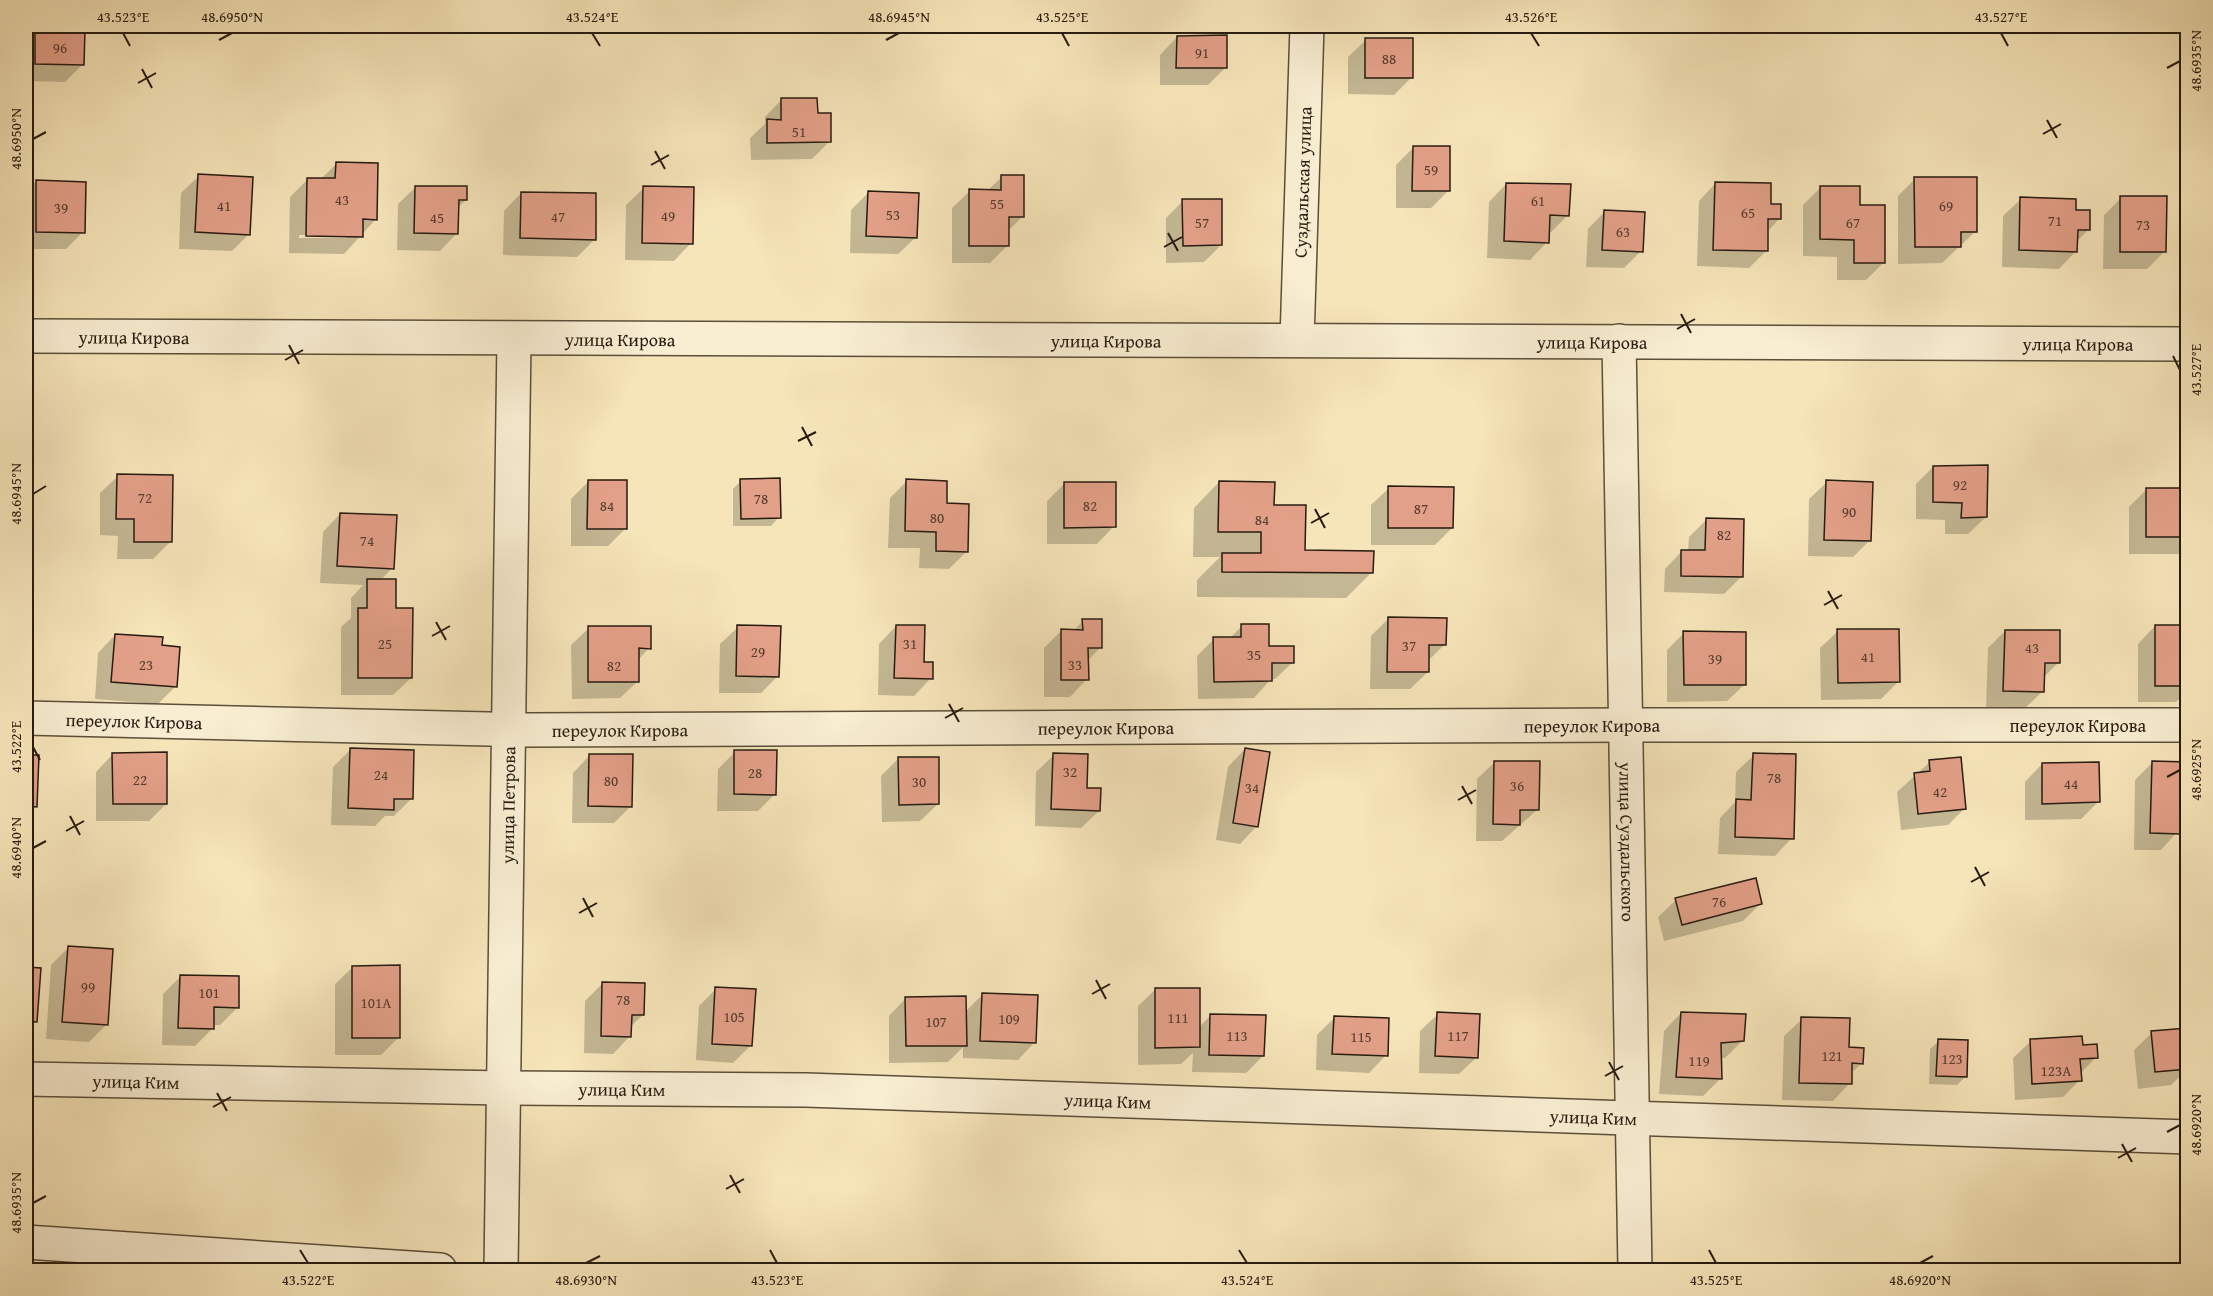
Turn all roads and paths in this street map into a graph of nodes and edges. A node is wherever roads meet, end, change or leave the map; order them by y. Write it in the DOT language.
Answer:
graph roads {
  1 [pos="1306,26"];
  2 [pos="26,336"];
  3 [pos="514,339"];
  4 [pos="1297,340"];
  5 [pos="1619,341"];
  6 [pos="2187,344"];
  7 [pos="26,718"];
  8 [pos="1626,725"];
  9 [pos="2187,725"];
  10 [pos="508,730"];
  11 [pos="26,1079"];
  12 [pos="503,1088"];
  13 [pos="1632,1118"];
  14 [pos="2187,1137"];
  15 [pos="26,1242"];
  16 [pos="174,1261"];
  17 [pos="440,1270"];
  18 [pos="501,1270"];
  19 [pos="1635,1270"];
  1 -- 4 [label="street, Суздальская улица"];
  2 -- 3 [label="street, улица Кирова"];
  3 -- 4 [label="street, улица Кирова"];
  3 -- 10 [label="street, улица Петрова"];
  4 -- 5 [label="street, улица Кирова"];
  5 -- 6 [label="street, улица Кирова"];
  5 -- 8 [label="street, улица Суздальского"];
  7 -- 10 [label="street, переулок Кирова"];
  8 -- 9 [label="street, переулок Кирова"];
  8 -- 10 [label="street, переулок Кирова"];
  8 -- 13 [label="street, улица Суздальского"];
  10 -- 12 [label="street, улица Петрова"];
  11 -- 12 [label="street, улица Ким"];
  12 -- 13 [label="street, улица Ким"];
  12 -- 18 [label="street, улица Петрова"];
  13 -- 14 [label="street, улица Ким"];
  13 -- 19 [label="street, улица Суздальского"];
  15 -- 16 [label="street"];
  16 -- 17 [label="street"];
}
